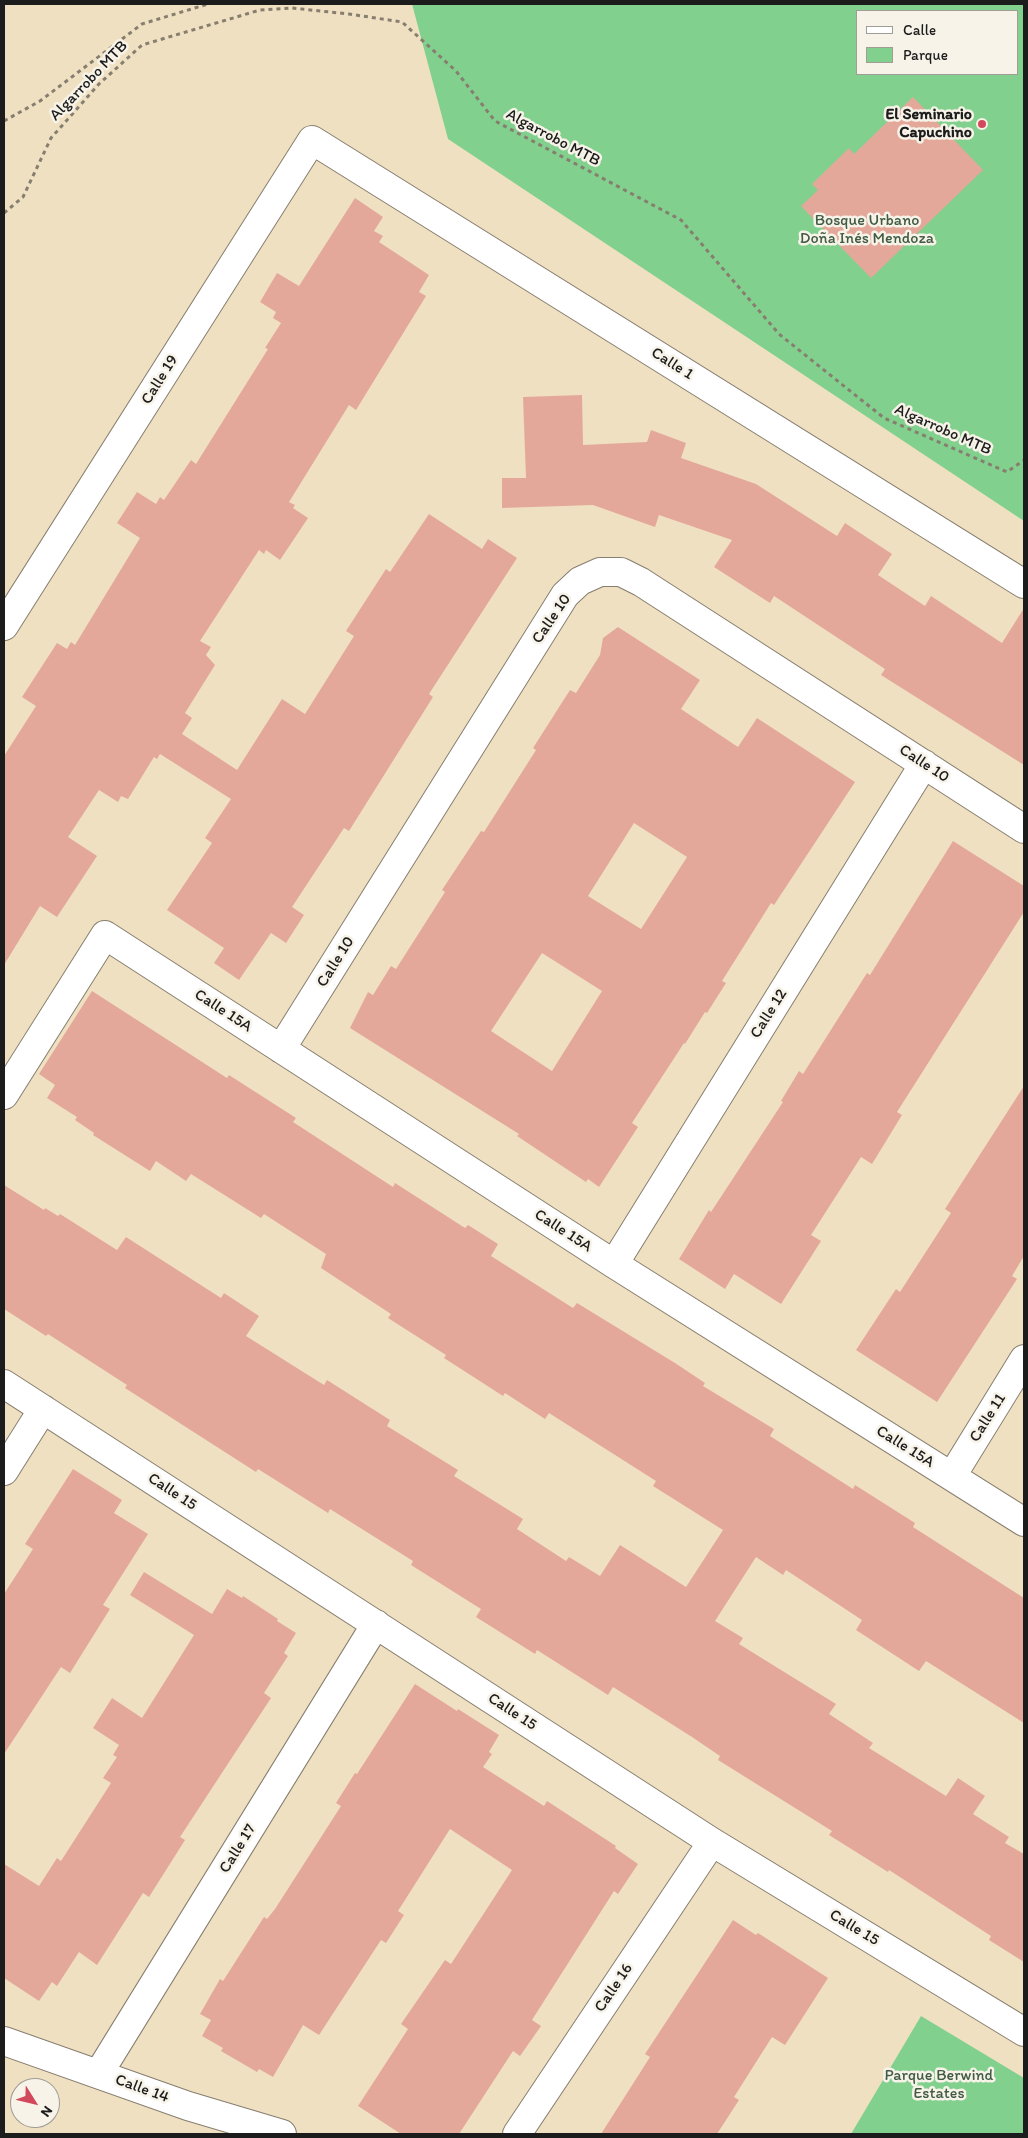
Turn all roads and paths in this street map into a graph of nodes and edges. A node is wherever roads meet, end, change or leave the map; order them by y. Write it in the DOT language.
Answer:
graph roads {
  1 [pos="208,4"];
  2 [pos="4,121"];
  3 [pos="320,145"];
  4 [pos="4,213"];
  5 [pos="1024,460"];
  6 [pos="1024,584"];
  7 [pos="4,626"];
  8 [pos="924,764"];
  9 [pos="1024,828"];
  10 [pos="281,1050"];
  11 [pos="4,1095"];
  12 [pos="614,1264"];
  13 [pos="1024,1359"];
  14 [pos="4,1384"];
  15 [pos="43,1409"];
  16 [pos="4,1471"];
  17 [pos="952,1476"];
  18 [pos="1024,1522"];
  19 [pos="376,1624"];
  20 [pos="712,1842"];
  21 [pos="1024,2032"];
  22 [pos="4,2041"];
  23 [pos="99,2074"];
  24 [pos="282,2134"];
  25 [pos="517,2134"];
  1 -- 2 [label="path, Algarrobo MTB"];
  3 -- 6 [label="street, Calle 1"];
  3 -- 7 [label="street, Calle 19"];
  4 -- 5 [label="path, Algarrobo MTB"];
  8 -- 9 [label="street, Calle 10"];
  8 -- 10 [label="street, Calle 10"];
  8 -- 12 [label="street, Calle 12"];
  10 -- 11 [label="street, Calle 15A"];
  10 -- 12 [label="street, Calle 15A"];
  12 -- 17 [label="street, Calle 15A"];
  13 -- 17 [label="street, Calle 11"];
  14 -- 15 [label="street, Calle 15"];
  15 -- 16 [label="street"];
  15 -- 19 [label="street, Calle 15"];
  17 -- 18 [label="street, Calle 15A"];
  19 -- 20 [label="street, Calle 15"];
  19 -- 23 [label="street, Calle 17"];
  20 -- 21 [label="street, Calle 15"];
  20 -- 25 [label="street, Calle 16"];
  22 -- 23 [label="street, Calle 14"];
  23 -- 24 [label="street, Calle 14"];
}
